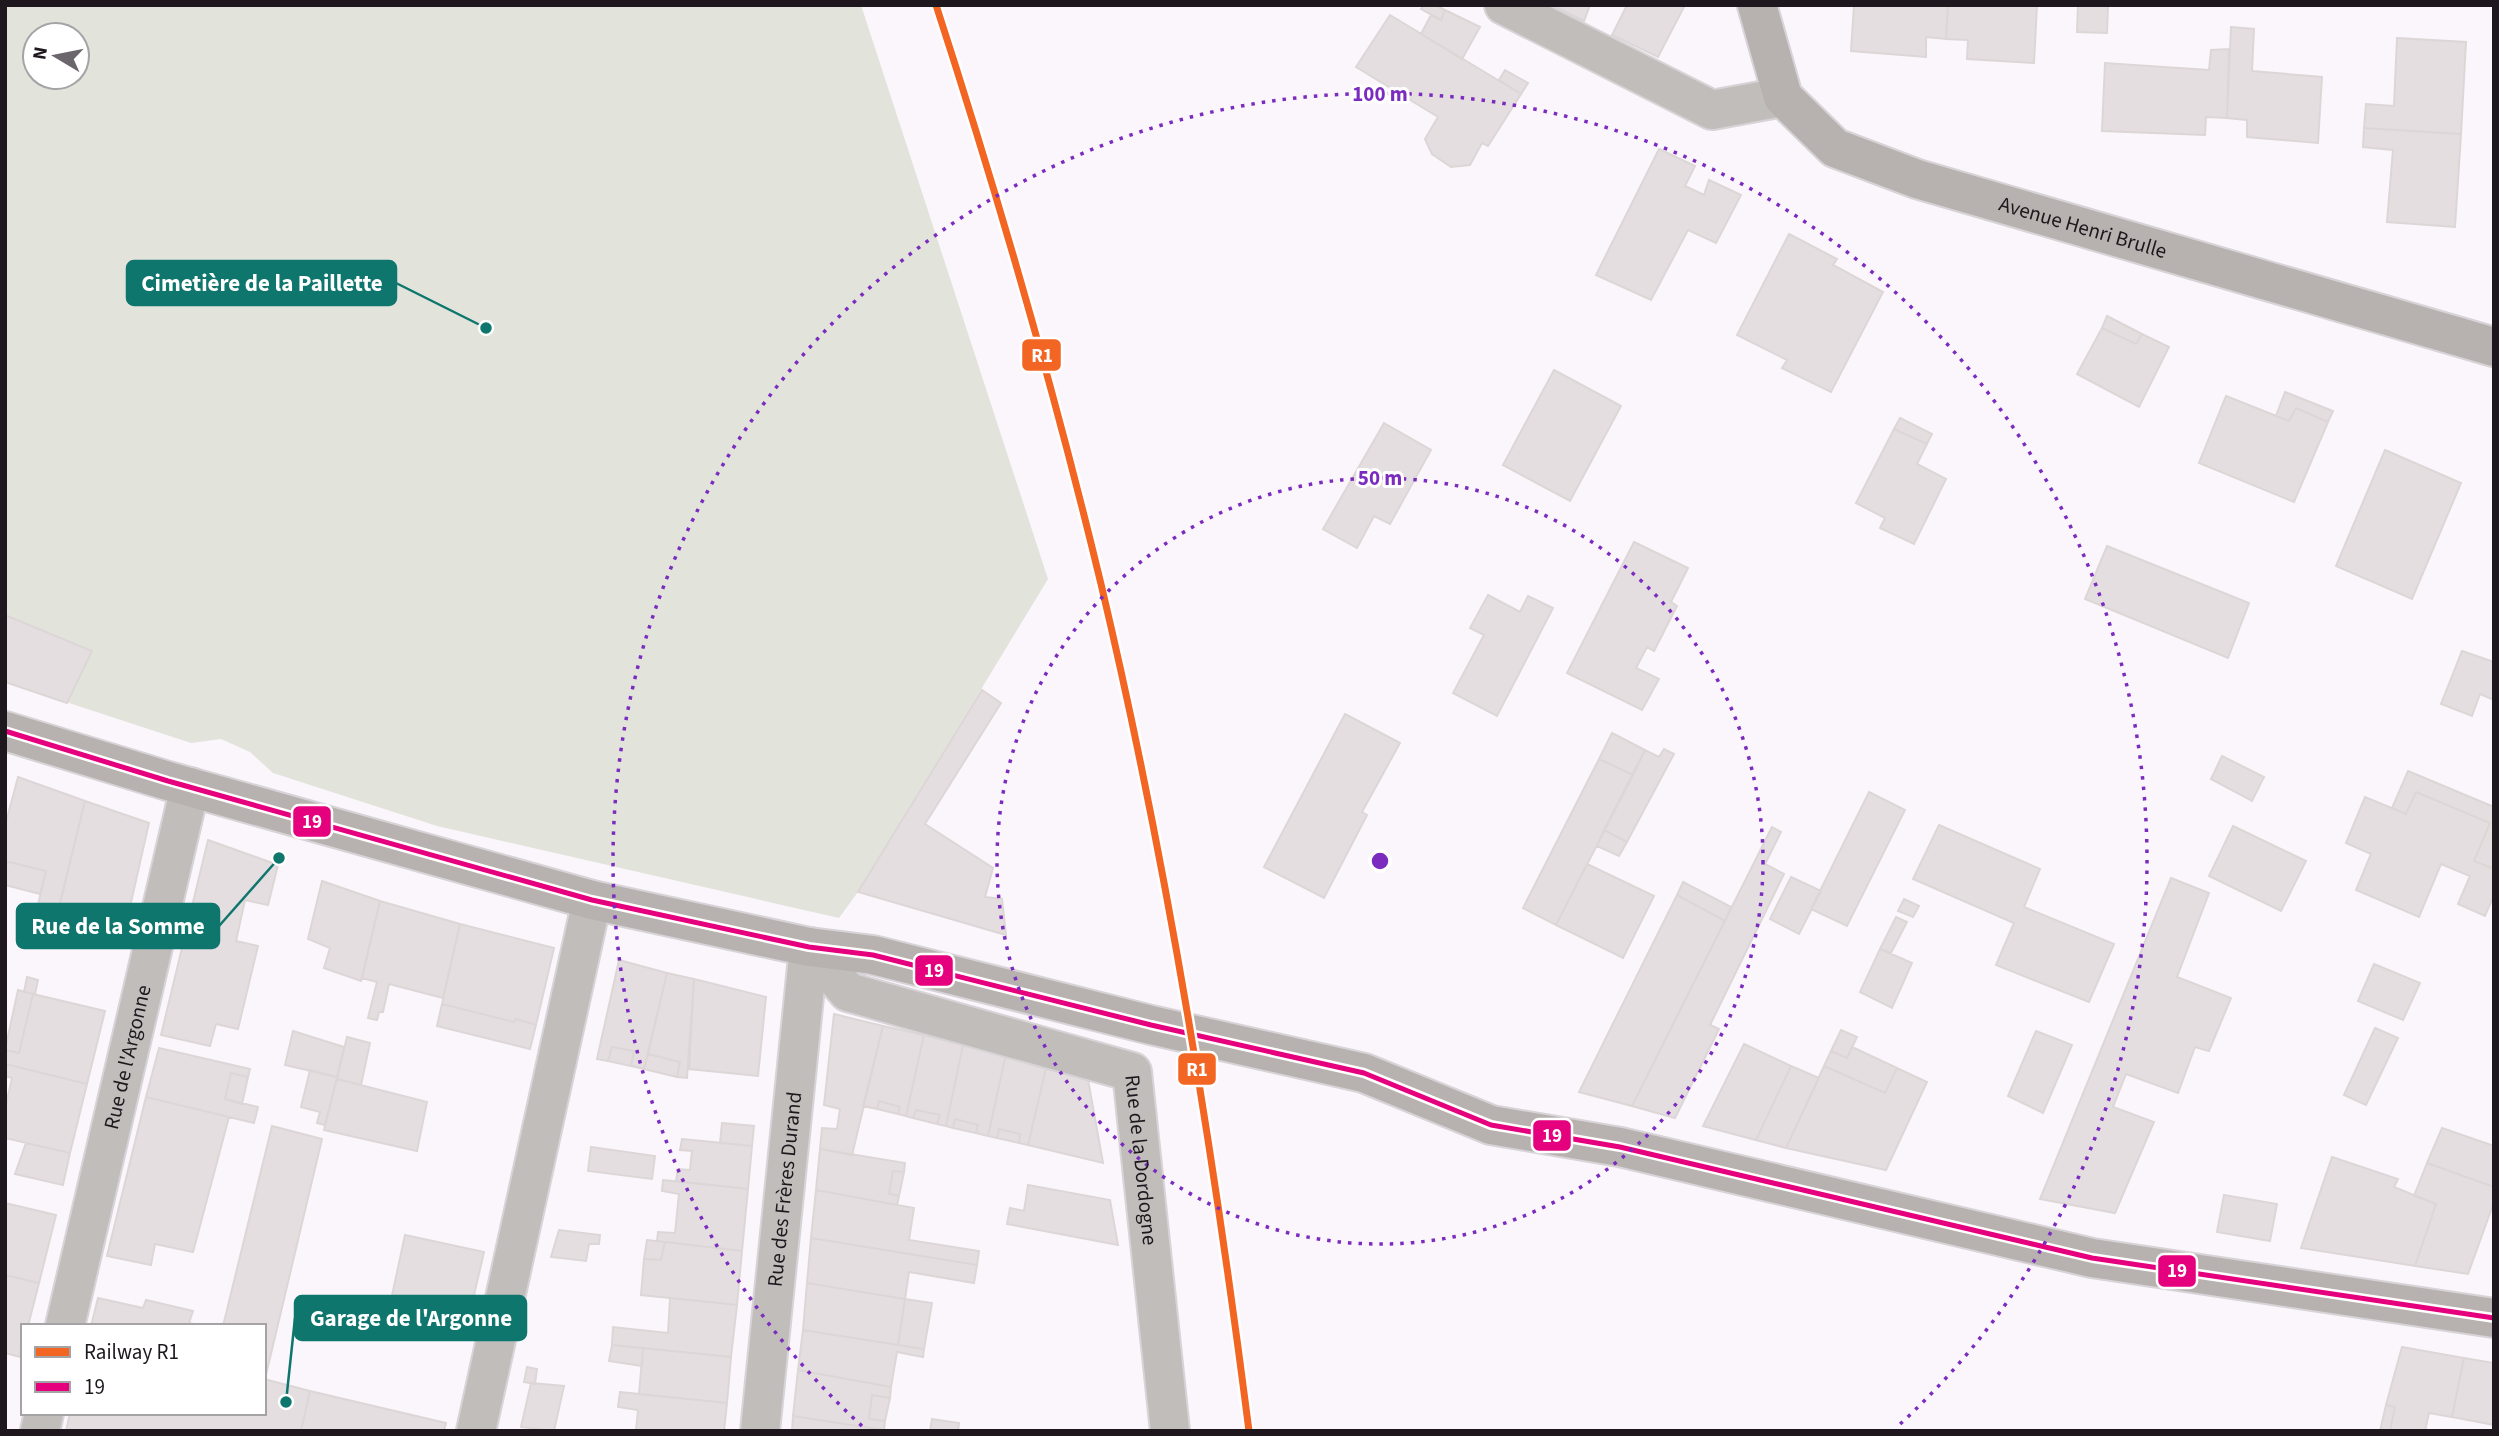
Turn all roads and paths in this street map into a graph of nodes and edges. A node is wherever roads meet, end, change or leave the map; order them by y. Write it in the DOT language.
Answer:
graph roads {
  1 [pos="1504,5"];
  2 [pos="1757,5"];
  3 [pos="1783,97"];
  4 [pos="2494,347"];
  5 [pos="5,732"];
  6 [pos="190,787"];
  7 [pos="593,900"];
  8 [pos="809,947"];
  9 [pos="2494,1318"];
  10 [pos="65,1324"];
  11 [pos="476,1431"];
  12 [pos="760,1431"];
  13 [pos="1170,1431"];
  1 -- 3 [label="street"];
  2 -- 3 [label="main road, Avenue Henri Brulle"];
  3 -- 4 [label="main road, Avenue Henri Brulle"];
  5 -- 6 [label="main road"];
  6 -- 7 [label="main road"];
  6 -- 10 [label="street, Rue de l'Argonne"];
  7 -- 8 [label="main road"];
  7 -- 11 [label="street"];
  8 -- 9 [label="main road"];
  8 -- 12 [label="street, Rue des Frères Durand"];
  8 -- 13 [label="street, Rue de la Dordogne"];
}
